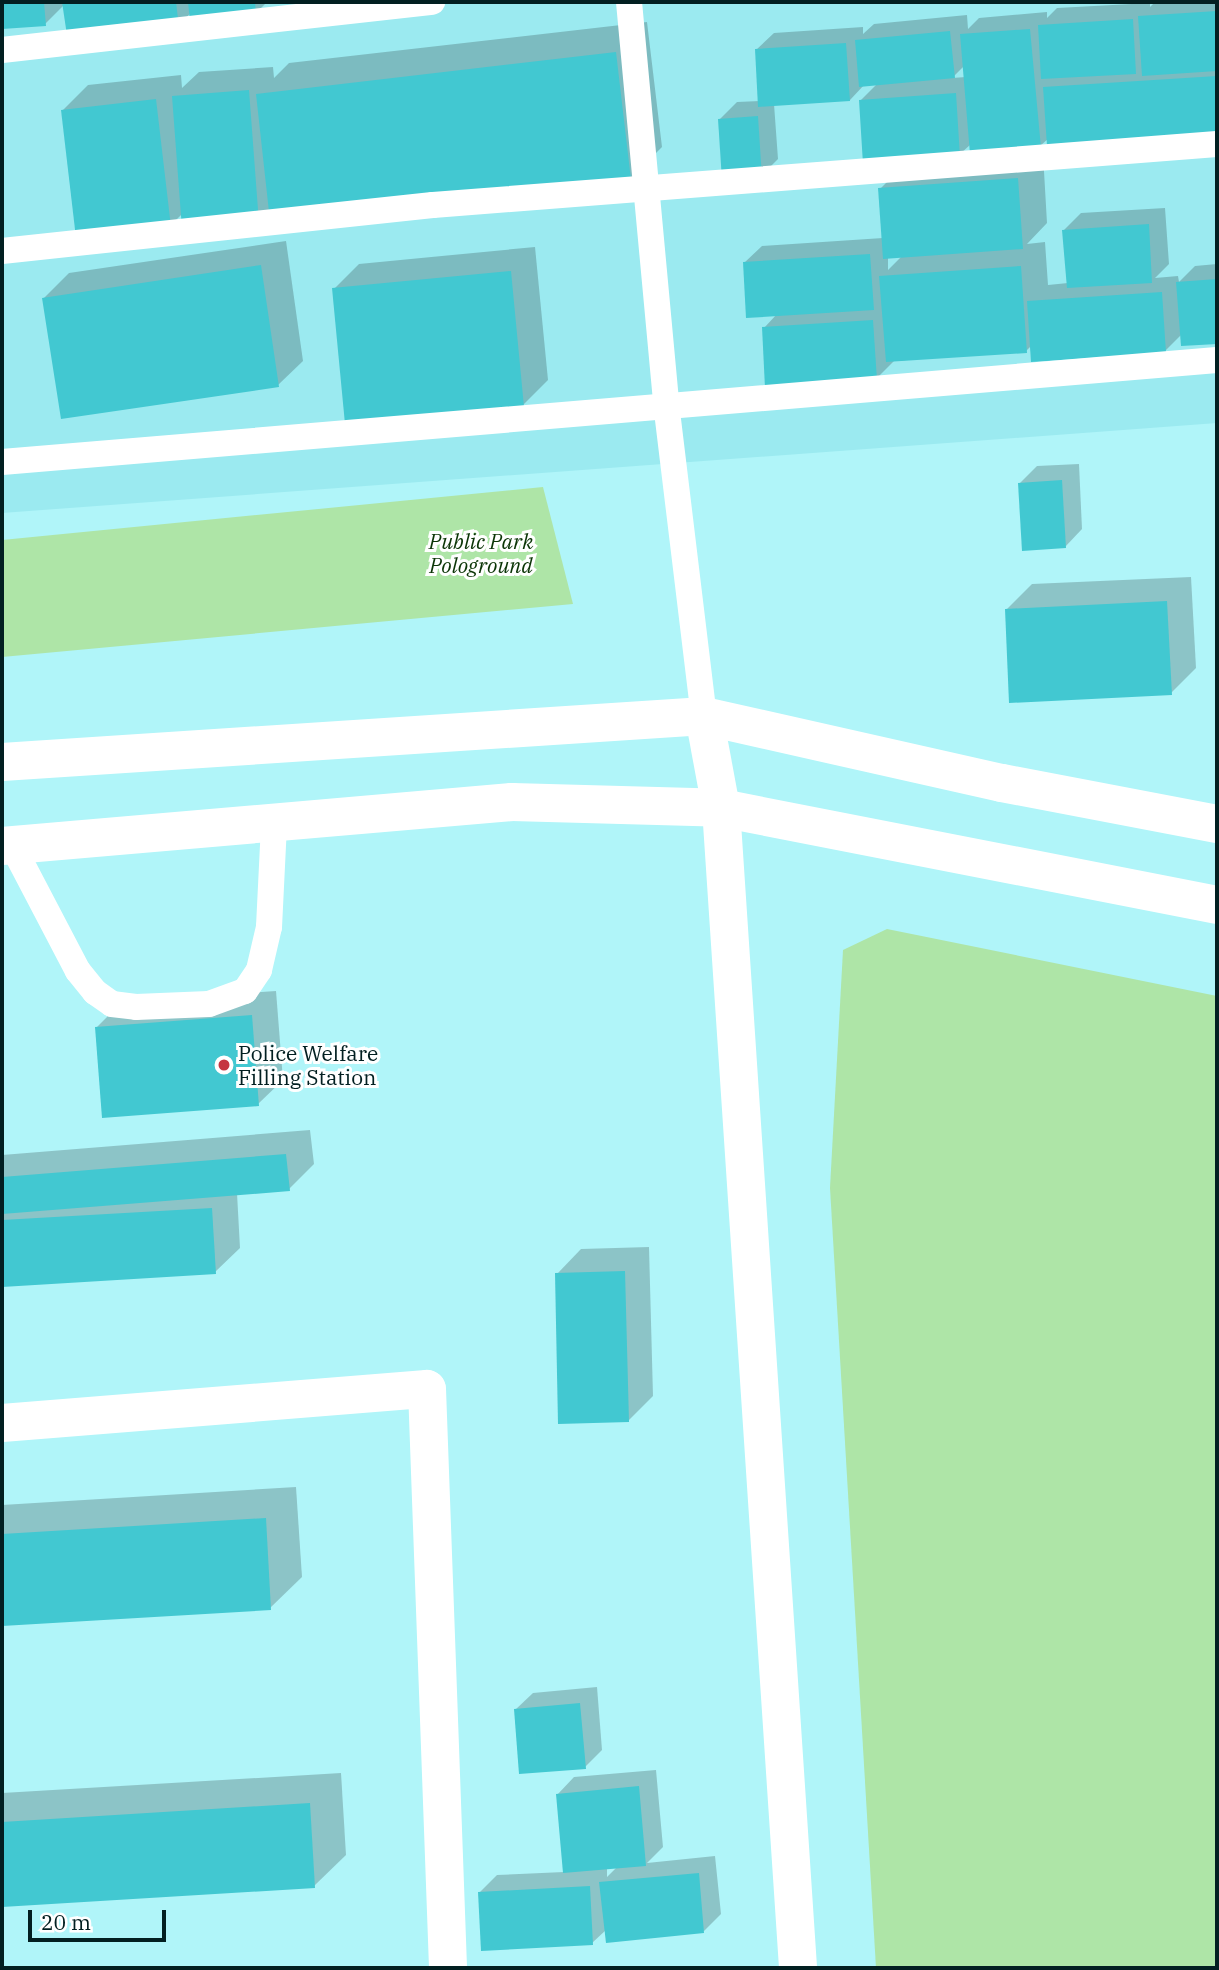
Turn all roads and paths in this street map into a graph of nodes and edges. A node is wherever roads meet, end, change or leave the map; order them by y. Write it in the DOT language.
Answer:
graph roads {
  1 [pos="432,2"];
  2 [pos="629,2"];
  3 [pos="2,50"];
  4 [pos="1217,144"];
  5 [pos="647,188"];
  6 [pos="2,251"];
  7 [pos="1217,360"];
  8 [pos="666,403"];
  9 [pos="2,462"];
  10 [pos="704,716"];
  11 [pos="2,762"];
  12 [pos="721,808"];
  13 [pos="274,822"];
  14 [pos="1217,824"];
  15 [pos="7,846"];
  16 [pos="1217,905"];
  17 [pos="2,1423"];
  18 [pos="448,1968"];
  19 [pos="798,1968"];
  1 -- 3 [label="lane"];
  2 -- 5 [label="lane"];
  4 -- 5 [label="lane"];
  5 -- 6 [label="lane"];
  5 -- 8 [label="lane"];
  7 -- 8 [label="lane"];
  8 -- 9 [label="lane"];
  8 -- 10 [label="lane"];
  10 -- 11 [label="main road"];
  10 -- 12 [label="main road"];
  10 -- 14 [label="main road"];
  12 -- 13 [label="main road"];
  12 -- 16 [label="main road"];
  12 -- 19 [label="main road"];
  13 -- 15 [label="main road"];
  13 -- 15 [label="lane"];
  17 -- 18 [label="main road"];
}
